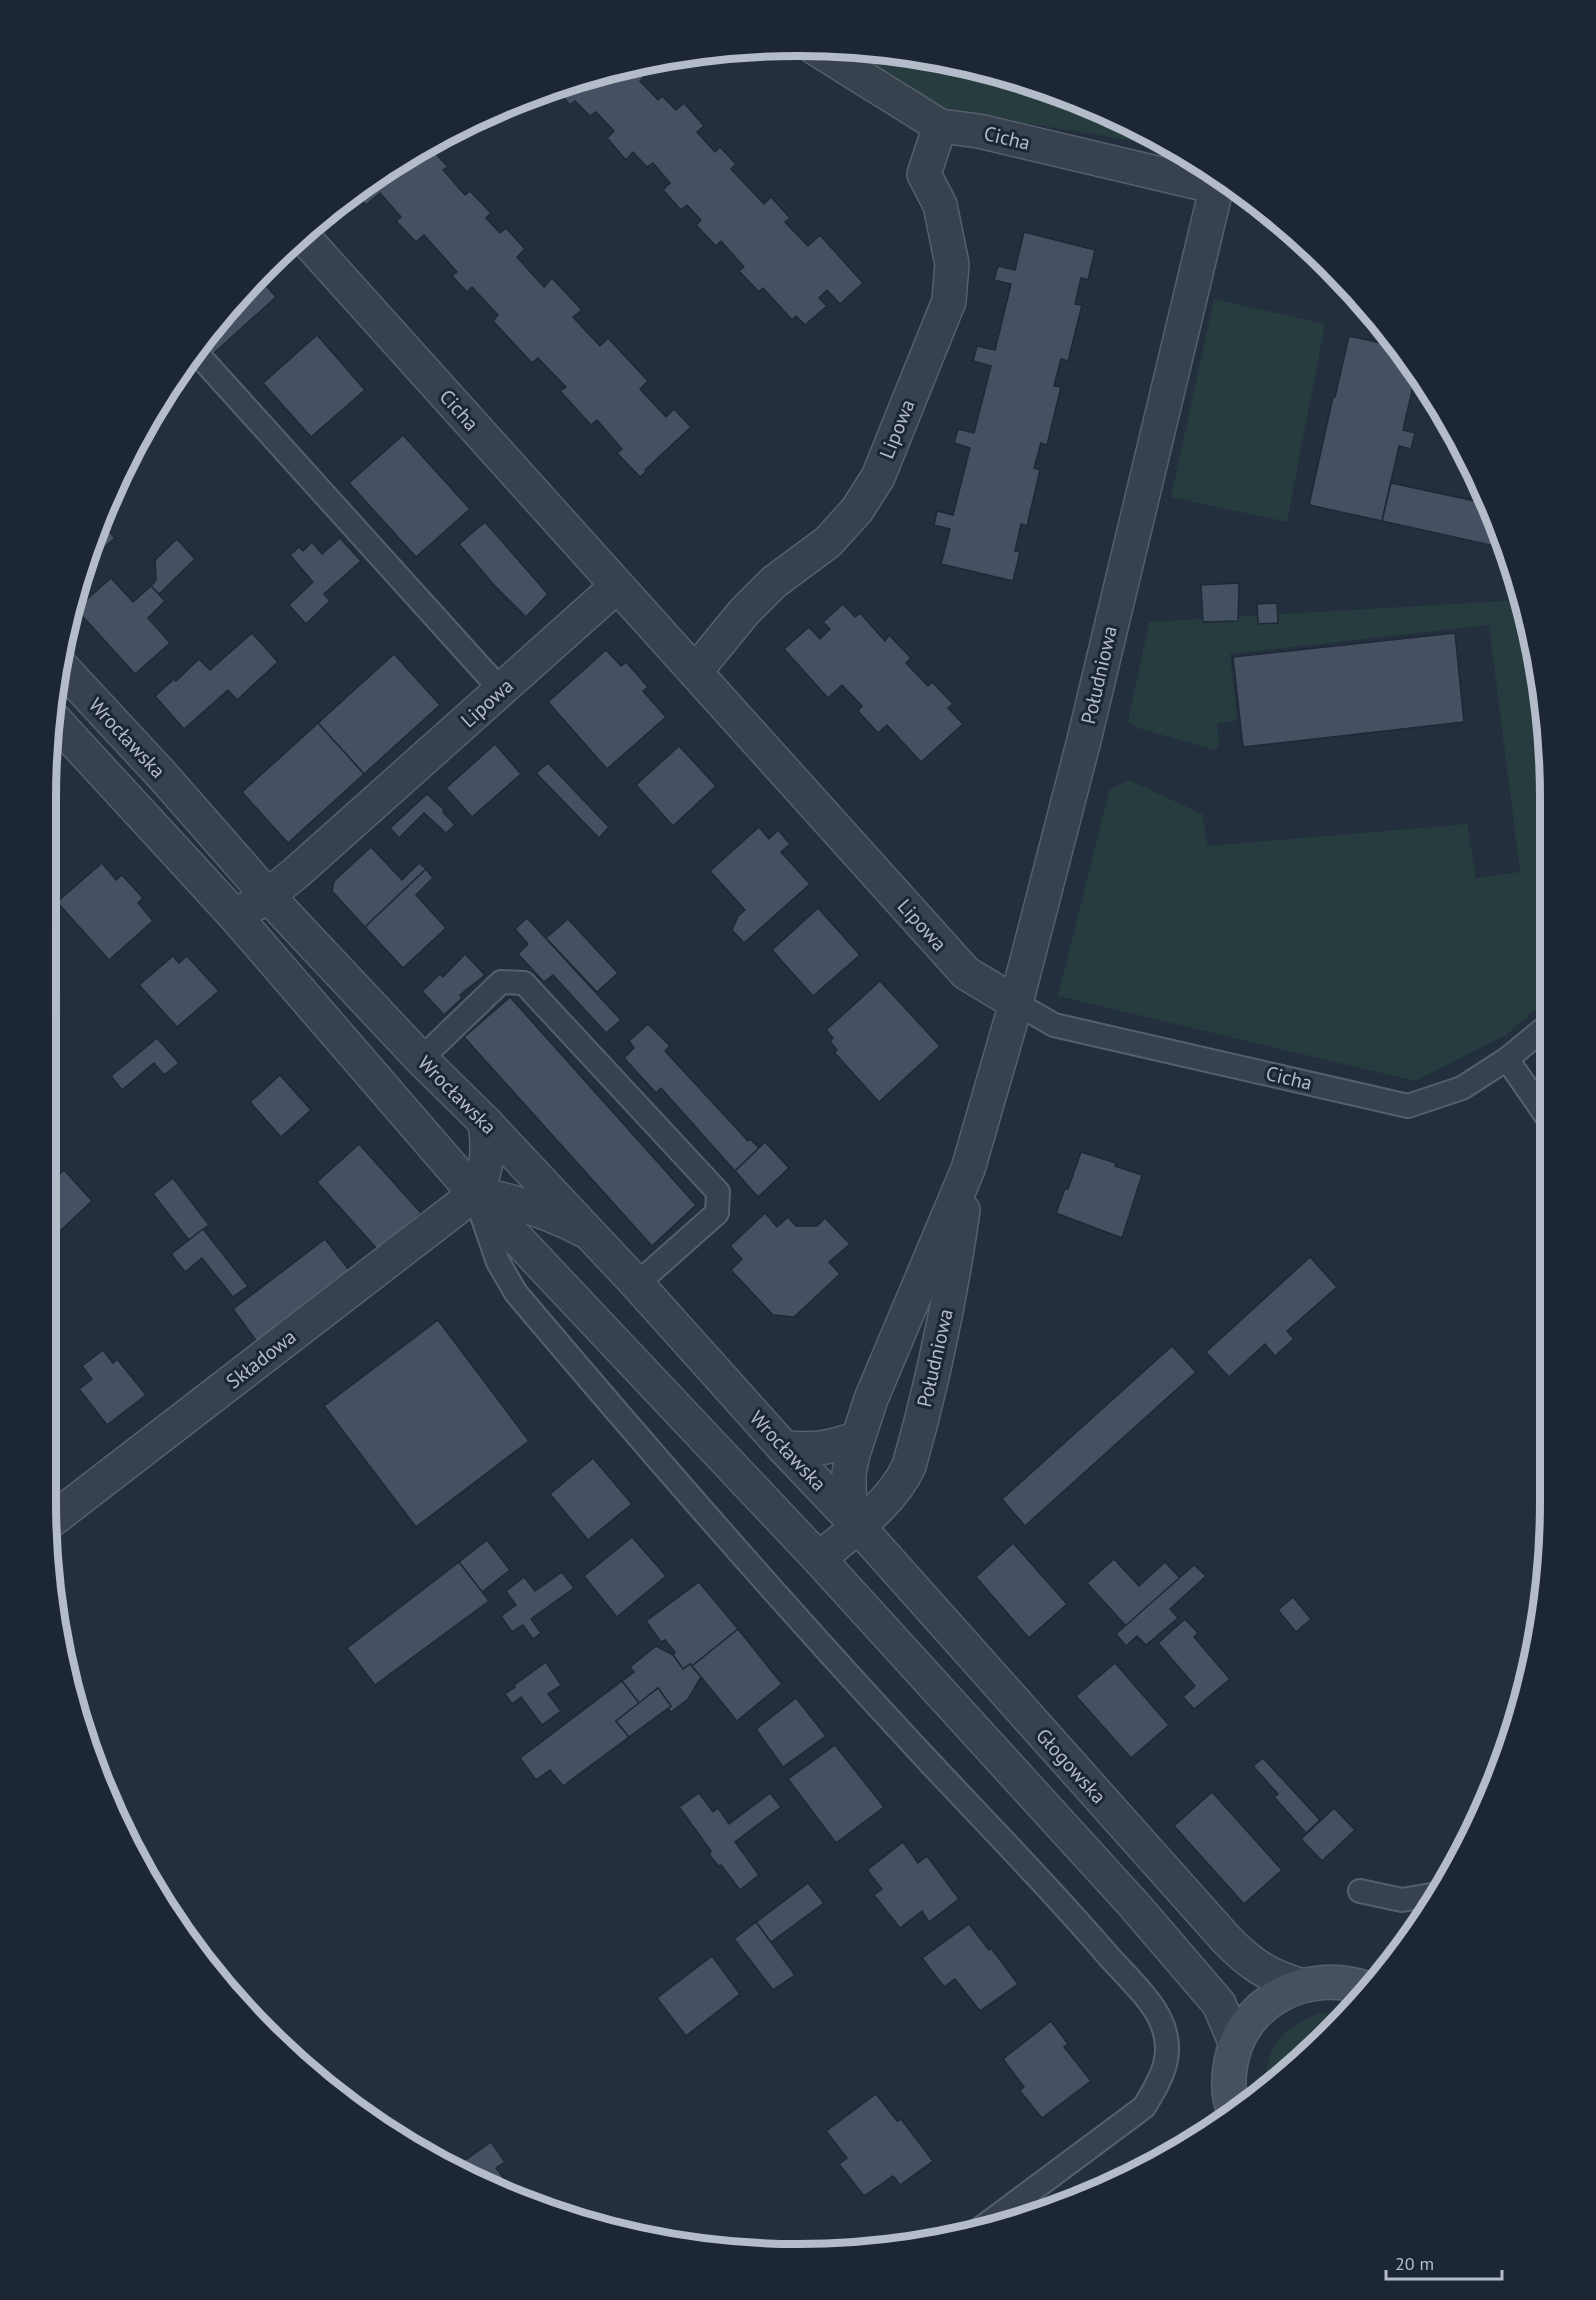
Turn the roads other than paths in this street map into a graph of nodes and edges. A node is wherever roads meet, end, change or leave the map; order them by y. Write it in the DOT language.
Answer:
graph roads {
  1 [pos="829,57"];
  2 [pos="940,126"];
  3 [pos="1210,181"];
  4 [pos="1216,185"];
  5 [pos="307,241"];
  6 [pos="201,357"];
  7 [pos="617,586"];
  8 [pos="67,672"];
  9 [pos="695,672"];
  10 [pos="501,690"];
  11 [pos="59,725"];
  12 [pos="268,896"];
  13 [pos="235,916"];
  14 [pos="1016,1003"];
  15 [pos="1540,1032"];
  16 [pos="421,1059"];
  17 [pos="1508,1059"];
  18 [pos="1540,1107"];
  19 [pos="485,1122"];
  20 [pos="968,1169"];
  21 [pos="475,1194"];
  22 [pos="585,1231"];
  23 [pos="637,1284"];
  24 [pos="858,1438"];
  25 [pos="783,1447"];
  26 [pos="56,1517"];
  27 [pos="857,1525"];
  28 [pos="819,1559"];
  29 [pos="1360,1891"];
  30 [pos="1427,1896"];
  31 [pos="1300,1985"];
  32 [pos="1361,1986"];
  33 [pos="1235,2042"];
  34 [pos="1227,2107"];
  35 [pos="996,2217"];
  1 -- 2 [label="street, Cicha"];
  2 -- 3 [label="street, Cicha"];
  2 -- 9 [label="street, Lipowa"];
  4 -- 14 [label="street, Południowa"];
  5 -- 7 [label="street, Cicha"];
  6 -- 10 [label="lane"];
  7 -- 9 [label="street, Lipowa"];
  7 -- 10 [label="street, Lipowa"];
  8 -- 12 [label="street, Wrocławska"];
  9 -- 14 [label="street, Lipowa"];
  10 -- 12 [label="street, Lipowa"];
  11 -- 13 [label="street, Wrocławska"];
  12 -- 13 [label="street, Lipowa"];
  12 -- 16 [label="street, Wrocławska"];
  13 -- 21 [label="street, Wrocławska"];
  14 -- 17 [label="lane, Cicha"];
  14 -- 20 [label="street, Południowa"];
  15 -- 17 [label="lane, Cicha"];
  16 -- 19 [label="street, Wrocławska"];
  16 -- 23 [label="lane"];
  17 -- 18 [label="lane"];
  19 -- 21 [label="street"];
  19 -- 22 [label="street, Wrocławska"];
  20 -- 24 [label="street, Południowa"];
  20 -- 27 [label="street, Południowa"];
  21 -- 22 [label="street"];
  21 -- 26 [label="street, Składowa"];
  21 -- 28 [label="street, Wrocławska"];
  21 -- 35 [label="lane"];
  22 -- 23 [label="street, Wrocławska"];
  23 -- 25 [label="street, Wrocławska"];
  24 -- 25 [label="street"];
  24 -- 27 [label="street, Południowa"];
  25 -- 27 [label="street, Wrocławska"];
  27 -- 28 [label="street, Południowa"];
  27 -- 31 [label="street, Głogowska"];
  28 -- 33 [label="street"];
  29 -- 30 [label="lane"];
  31 -- 32 [label="main road"];
  31 -- 33 [label="main road"];
  33 -- 34 [label="main road"];
}
